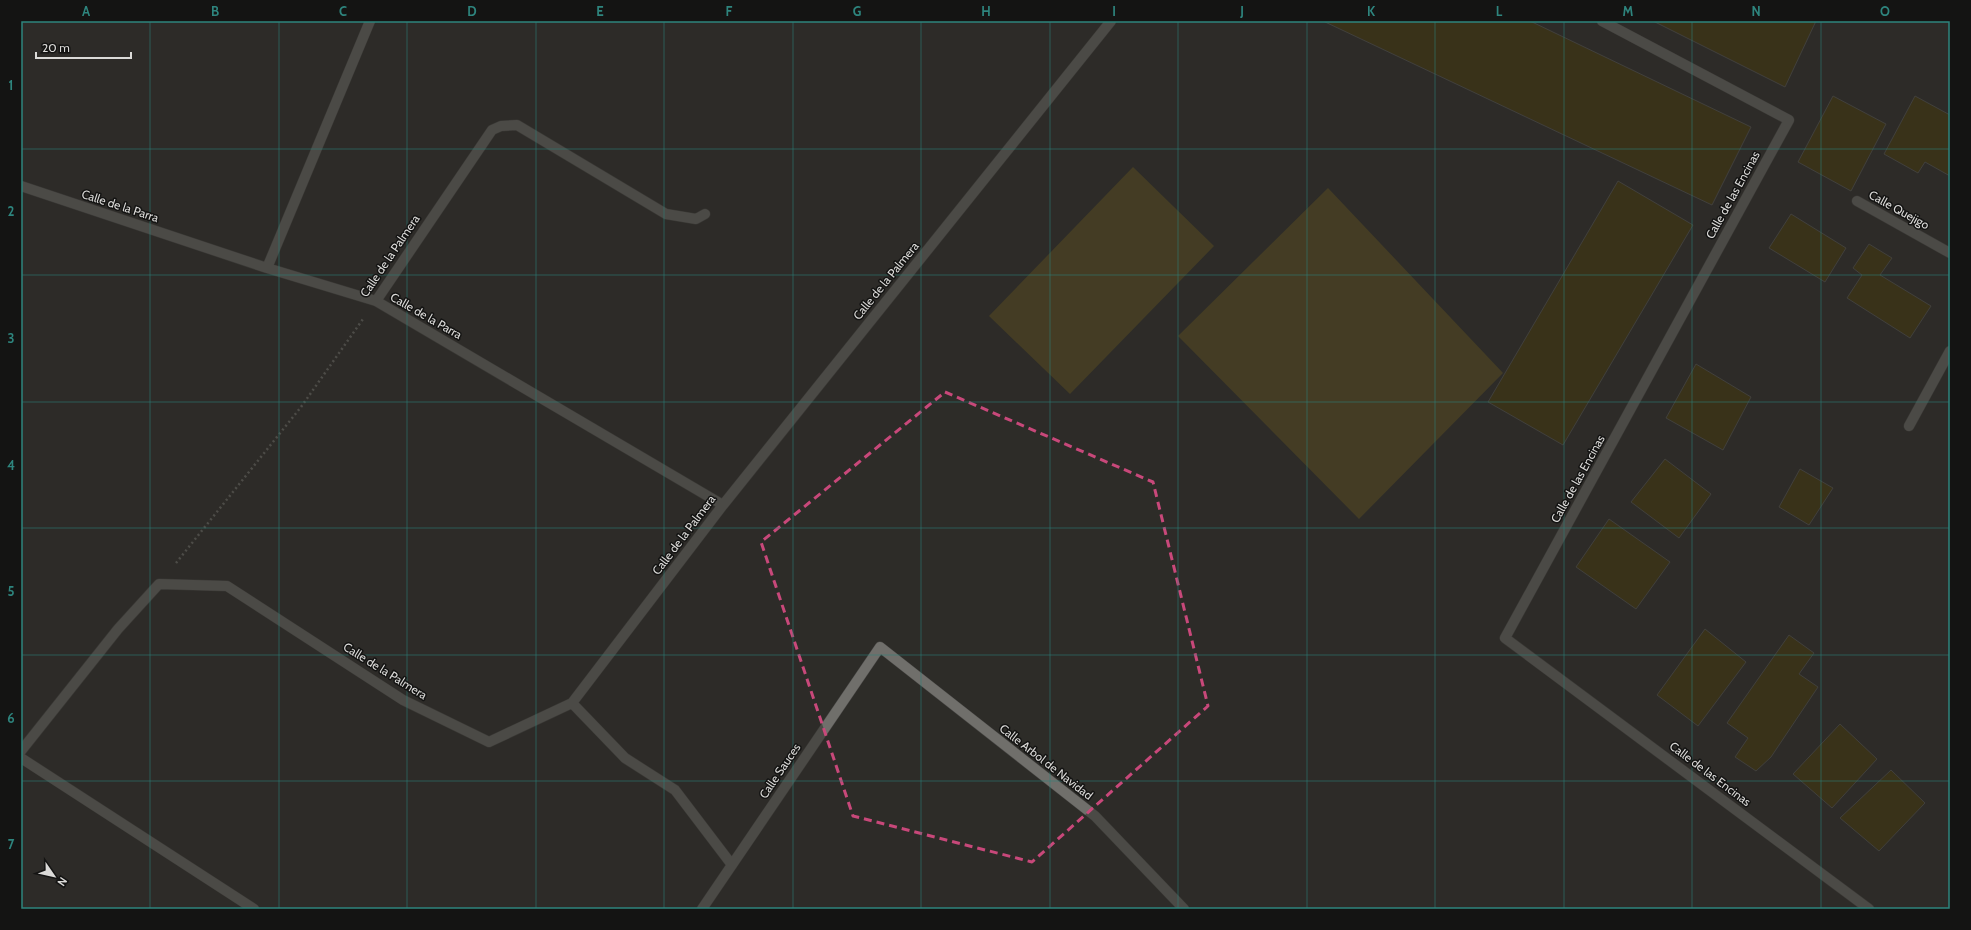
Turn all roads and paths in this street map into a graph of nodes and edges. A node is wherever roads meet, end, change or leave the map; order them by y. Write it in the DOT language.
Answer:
graph roads {
  1 [pos="370,21"];
  2 [pos="1111,21"];
  3 [pos="1602,21"];
  4 [pos="21,186"];
  5 [pos="1857,201"];
  6 [pos="705,214"];
  7 [pos="1950,253"];
  8 [pos="267,268"];
  9 [pos="376,301"];
  10 [pos="1950,351"];
  11 [pos="1909,426"];
  12 [pos="723,505"];
  13 [pos="159,584"];
  14 [pos="880,648"];
  15 [pos="572,703"];
  16 [pos="21,751"];
  17 [pos="21,758"];
  18 [pos="732,865"];
  19 [pos="254,909"];
  20 [pos="702,909"];
  21 [pos="1184,909"];
  22 [pos="1869,909"];
  1 -- 8 [label="street"];
  2 -- 12 [label="street, Calle de la Palmera"];
  3 -- 22 [label="street, Calle de las Encinas"];
  4 -- 8 [label="street, Calle de la Parra"];
  5 -- 7 [label="street, Calle Quejigo"];
  6 -- 9 [label="street, Calle de la Palmera"];
  8 -- 9 [label="street, Calle de la Parra"];
  9 -- 12 [label="street, Calle de la Parra"];
  9 -- 13 [label="path, Calle de la Palmera"];
  10 -- 11 [label="street"];
  12 -- 15 [label="street, Calle de la Palmera"];
  13 -- 15 [label="street, Calle de la Palmera"];
  13 -- 16 [label="street"];
  14 -- 18 [label="street, Calle Sauces"];
  14 -- 21 [label="street, Calle Arbol de Navidad"];
  15 -- 18 [label="street"];
  17 -- 19 [label="street"];
  18 -- 20 [label="street, Calle Sauces"];
}
